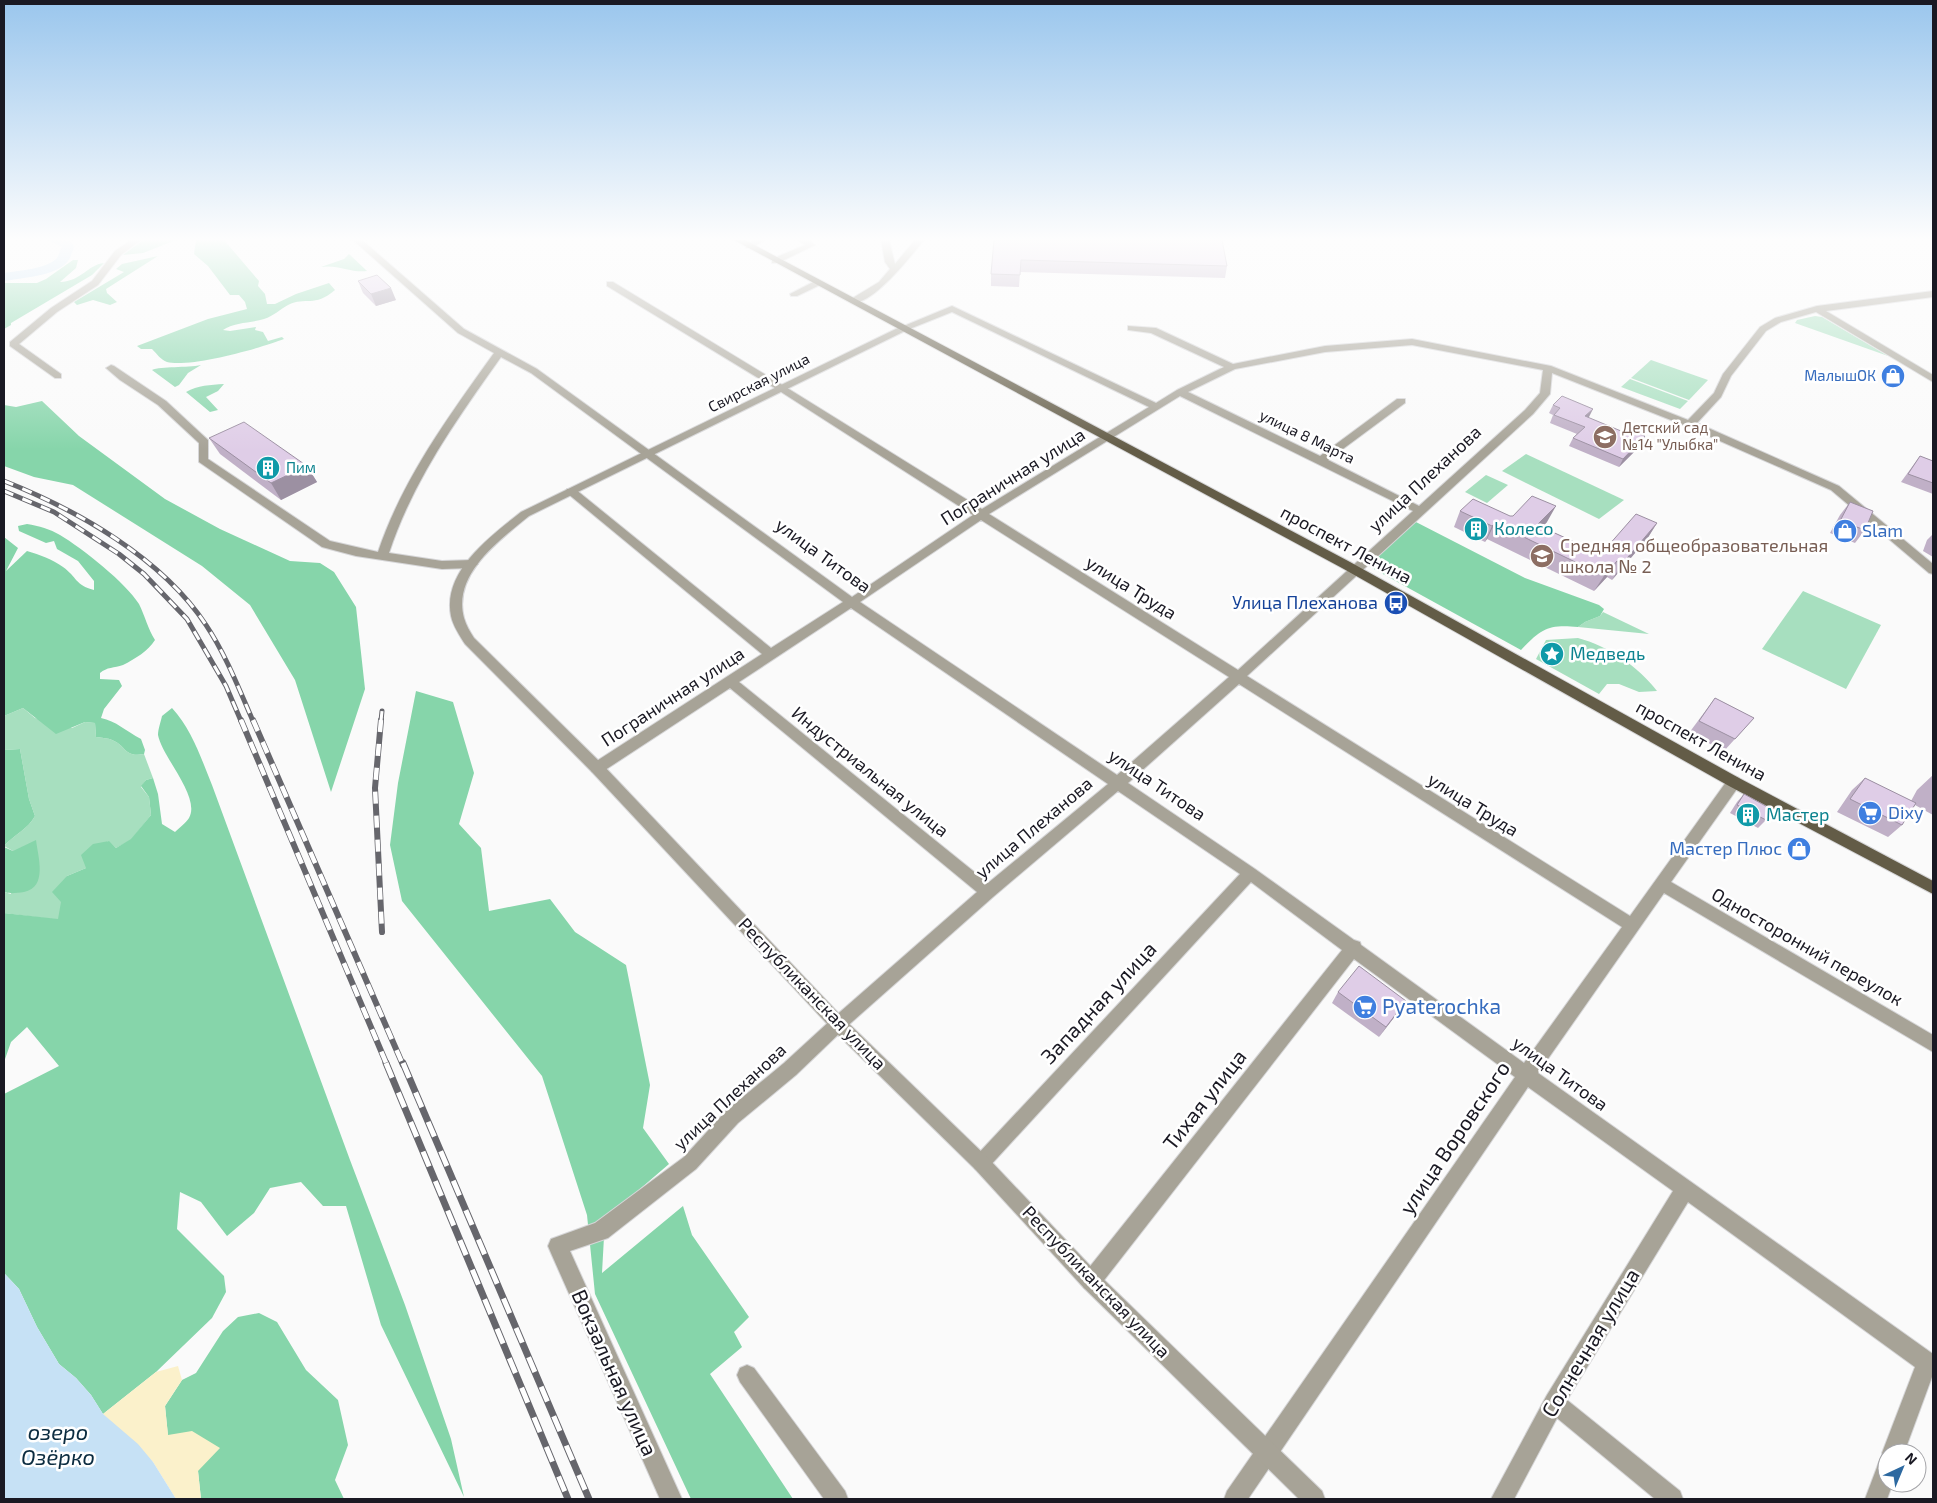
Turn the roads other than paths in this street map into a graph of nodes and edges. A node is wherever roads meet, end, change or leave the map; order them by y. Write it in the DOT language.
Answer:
graph roads {
  1 [pos="54,310"];
  2 [pos="436,310"];
  3 [pos="653,310"];
  4 [pos="871,310"];
  5 [pos="949,310"];
  6 [pos="954,310"];
  7 [pos="1817,310"];
  8 [pos="904,328"];
  9 [pos="1131,328"];
  10 [pos="499,352"];
  11 [pos="1232,367"];
  12 [pos="111,368"];
  13 [pos="1548,368"];
  14 [pos="58,376"];
  15 [pos="1933,379"];
  16 [pos="781,388"];
  17 [pos="1180,392"];
  18 [pos="1401,401"];
  19 [pos="1156,407"];
  20 [pos="1690,424"];
  21 [pos="1108,438"];
  22 [pos="648,455"];
  23 [pos="1321,460"];
  24 [pos="577,488"];
  25 [pos="1422,511"];
  26 [pos="982,514"];
  27 [pos="383,555"];
  28 [pos="472,564"];
  29 [pos="1933,570"];
  30 [pos="1355,571"];
  31 [pos="851,602"];
  32 [pos="770,654"];
  33 [pos="1238,677"];
  34 [pos="730,681"];
  35 [pos="597,768"];
  36 [pos="1119,782"];
  37 [pos="1734,782"];
  38 [pos="1250,873"];
  39 [pos="1661,884"];
  40 [pos="1933,888"];
  41 [pos="988,892"];
  42 [pos="1631,925"];
  43 [pos="1354,947"];
  44 [pos="838,1024"];
  45 [pos="1933,1044"];
  46 [pos="1526,1075"];
  47 [pos="981,1163"];
  48 [pos="1685,1189"];
  49 [pos="558,1246"];
  50 [pos="1091,1280"];
  51 [pos="1930,1364"];
  52 [pos="747,1375"];
  53 [pos="1554,1402"];
  54 [pos="1897,1443"];
  55 [pos="1267,1453"];
  56 [pos="671,1499"];
  57 [pos="837,1499"];
  58 [pos="1235,1499"];
  59 [pos="1314,1499"];
  60 [pos="1502,1499"];
  61 [pos="1672,1499"];
  1 -- 14 [label="street"];
  2 -- 10 [label="street, улица Титова"];
  3 -- 16 [label="street, улица Труда"];
  4 -- 8 [label="main road, проспект Ленина"];
  5 -- 8 [label="street, Свирская улица"];
  6 -- 19 [label="street, Свирская улица"];
  7 -- 15 [label="street"];
  7 -- 20 [label="street"];
  8 -- 16 [label="street, Свирская улица"];
  8 -- 21 [label="main road, проспект Ленина"];
  9 -- 11 [label="street"];
  10 -- 22 [label="street, улица Титова"];
  10 -- 27 [label="street"];
  11 -- 13 [label="street, Пограничная улица"];
  11 -- 17 [label="street, Пограничная улица"];
  12 -- 27 [label="street"];
  13 -- 20 [label="street, Пограничная улица"];
  13 -- 25 [label="street, улица Плеханова"];
  16 -- 22 [label="street, Свирская улица"];
  16 -- 26 [label="street, улица Труда"];
  17 -- 19 [label="street, Пограничная улица"];
  17 -- 23 [label="street, улица 8 Марта"];
  18 -- 23 [label="street"];
  19 -- 21 [label="street, Пограничная улица"];
  20 -- 29 [label="street, Пограничная улица"];
  21 -- 26 [label="street, Пограничная улица"];
  21 -- 30 [label="main road, проспект Ленина"];
  22 -- 24 [label="street, Свирская улица"];
  22 -- 31 [label="street, улица Титова"];
  23 -- 25 [label="street, улица 8 Марта"];
  24 -- 28 [label="street, Республиканская улица"];
  24 -- 32 [label="street"];
  25 -- 30 [label="street, улица Плеханова"];
  26 -- 31 [label="street, Пограничная улица"];
  26 -- 33 [label="street, улица Труда"];
  27 -- 28 [label="street"];
  28 -- 35 [label="street, Республиканская улица"];
  30 -- 33 [label="street, улица Плеханова"];
  30 -- 37 [label="main road, проспект Ленина"];
  31 -- 32 [label="street, Пограничная улица"];
  31 -- 36 [label="street, улица Титова"];
  32 -- 34 [label="street, Пограничная улица"];
  33 -- 36 [label="street, улица Плеханова"];
  33 -- 42 [label="street, улица Труда"];
  34 -- 35 [label="street, Пограничная улица"];
  34 -- 41 [label="street, Индустриальная улица"];
  35 -- 44 [label="street, Республиканская улица"];
  36 -- 38 [label="street, улица Титова"];
  36 -- 41 [label="street, улица Плеханова"];
  37 -- 39 [label="street, улица Воровского"];
  37 -- 40 [label="main road, проспект Ленина"];
  38 -- 43 [label="street, улица Титова"];
  38 -- 47 [label="street, Западная улица"];
  39 -- 42 [label="street, улица Воровского"];
  39 -- 45 [label="street, Односторонний переулок"];
  41 -- 44 [label="street, улица Плеханова"];
  42 -- 46 [label="street, улица Воровского"];
  43 -- 46 [label="street, улица Титова"];
  43 -- 50 [label="street, Тихая улица"];
  44 -- 47 [label="street, Республиканская улица"];
  44 -- 49 [label="street, улица Плеханова"];
  46 -- 48 [label="street, улица Титова"];
  46 -- 55 [label="street, улица Воровского"];
  47 -- 50 [label="street, Республиканская улица"];
  48 -- 51 [label="street, улица Титова"];
  48 -- 53 [label="street, Солнечная улица"];
  49 -- 56 [label="street, Вокзальная улица"];
  50 -- 55 [label="street, Республиканская улица"];
  51 -- 54 [label="street"];
  52 -- 57 [label="street"];
  53 -- 60 [label="street, Солнечная улица"];
  53 -- 61 [label="street"];
  55 -- 58 [label="street, улица Воровского"];
  55 -- 59 [label="street, Республиканская улица"];
}
